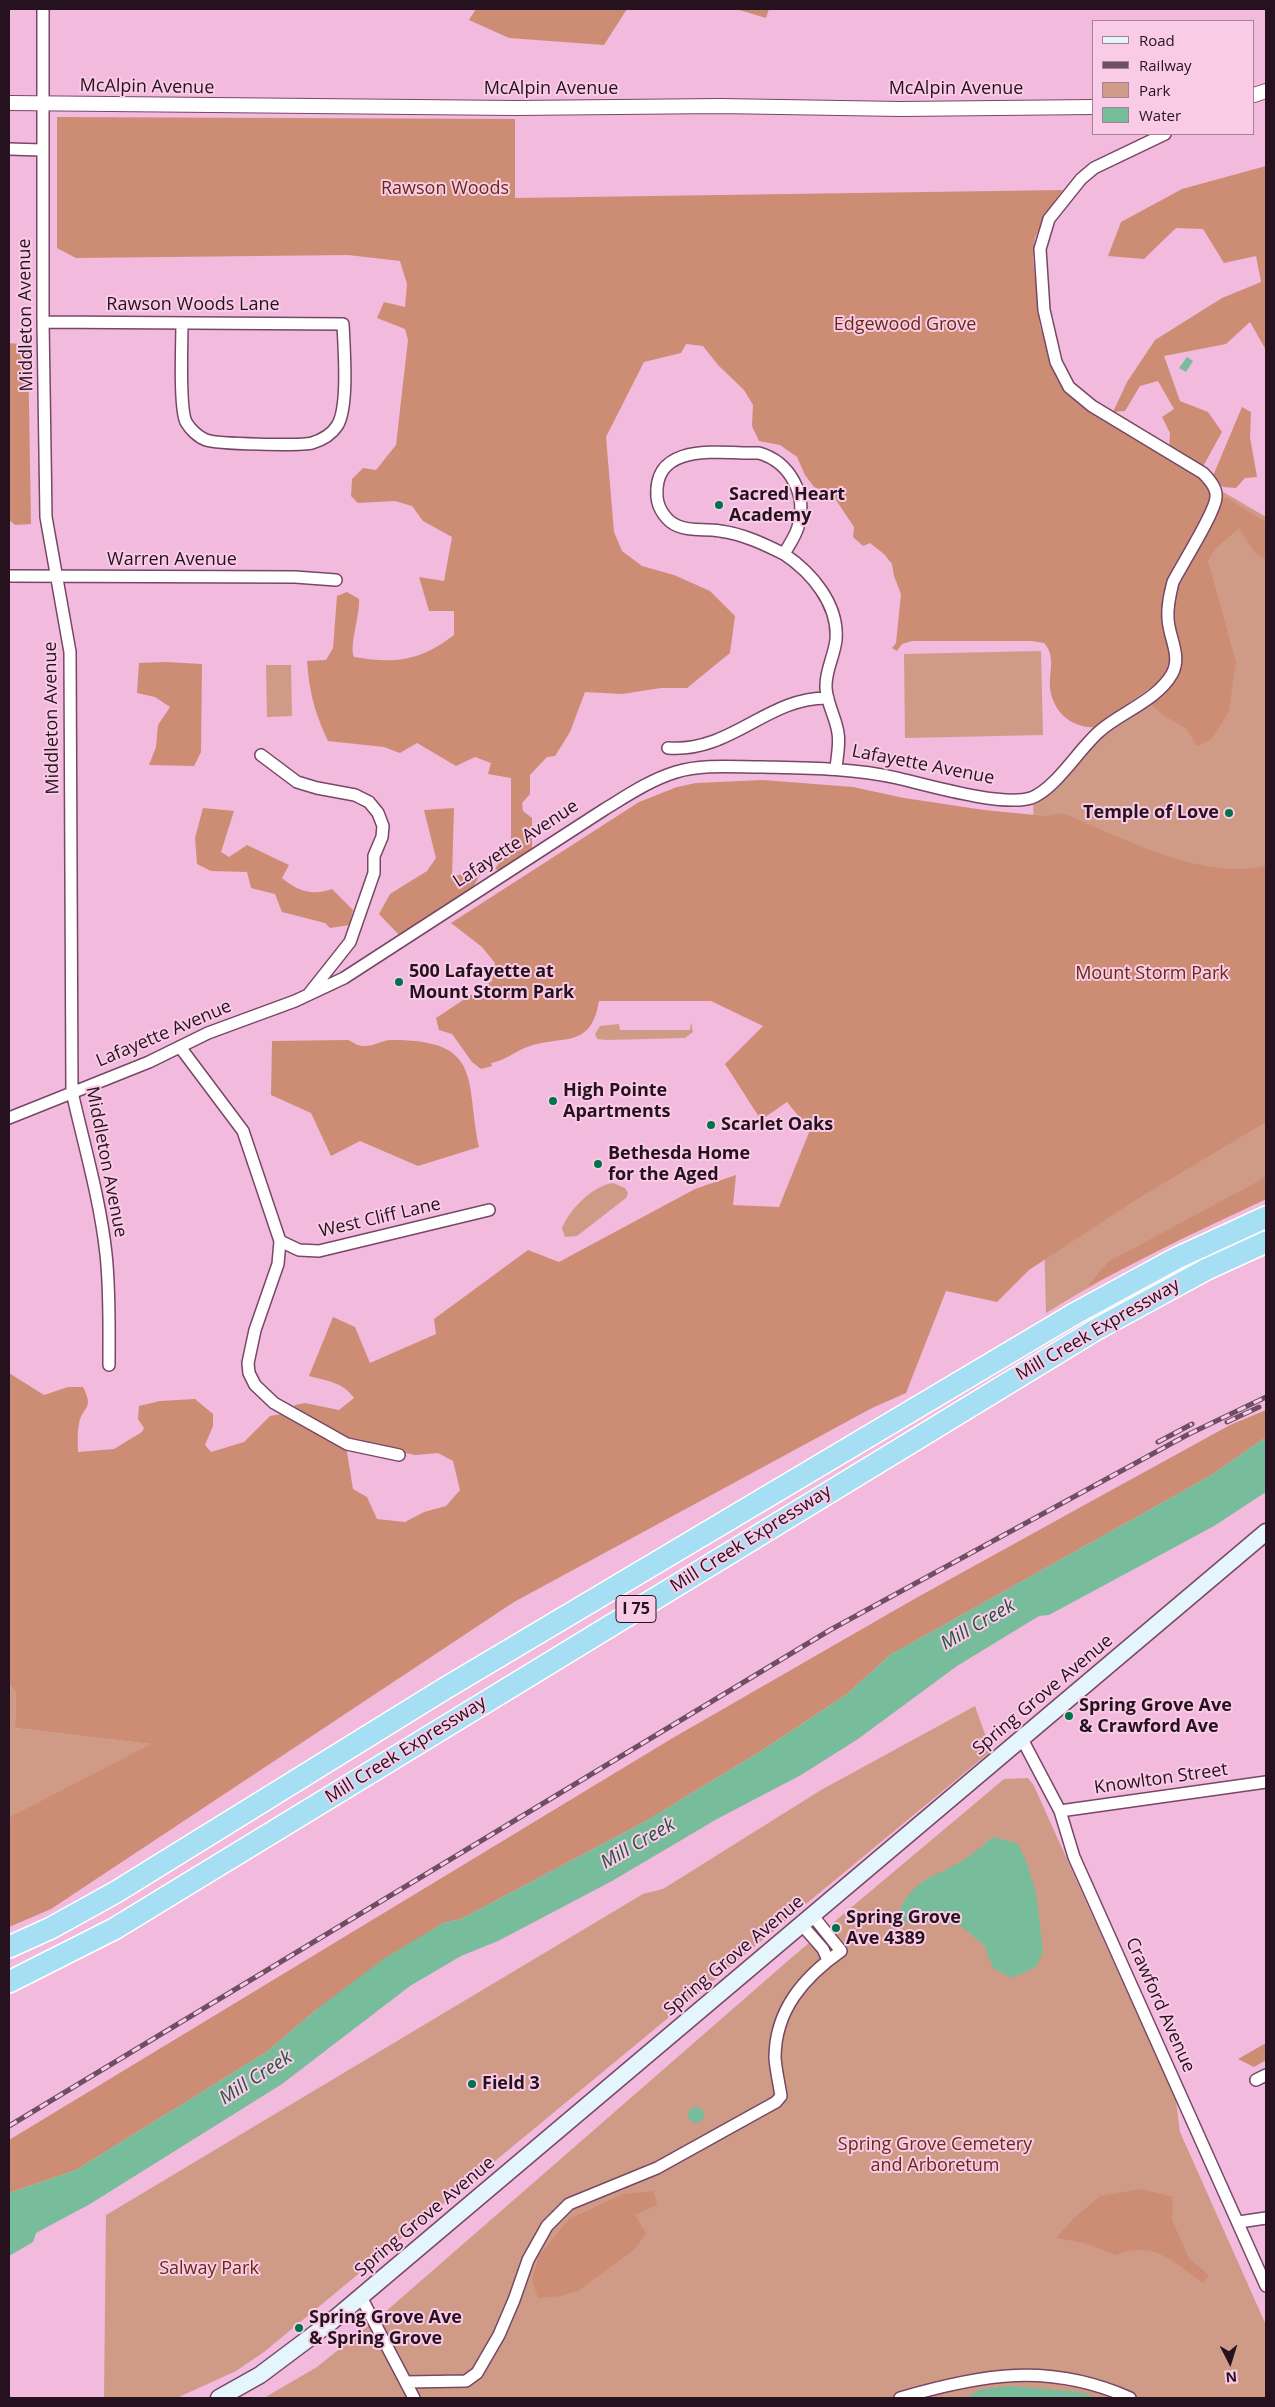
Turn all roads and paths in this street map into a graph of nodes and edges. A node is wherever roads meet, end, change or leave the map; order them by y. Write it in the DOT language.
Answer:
graph roads {
  1 [pos="43,9"];
  2 [pos="9,103"];
  3 [pos="42,103"];
  4 [pos="1092,107"];
  5 [pos="1163,135"];
  6 [pos="9,149"];
  7 [pos="42,150"];
  8 [pos="43,322"];
  9 [pos="182,323"];
  10 [pos="784,554"];
  11 [pos="9,576"];
  12 [pos="58,577"];
  13 [pos="336,580"];
  14 [pos="828,698"];
  15 [pos="668,748"];
  16 [pos="261,755"];
  17 [pos="836,768"];
  18 [pos="308,995"];
  19 [pos="180,1047"];
  20 [pos="72,1092"];
  21 [pos="9,1118"];
  22 [pos="489,1210"];
  23 [pos="1266,1217"];
  24 [pos="280,1241"];
  25 [pos="1266,1242"];
  26 [pos="109,1365"];
  27 [pos="399,1455"];
  28 [pos="1266,1532"];
  29 [pos="1022,1739"];
  30 [pos="1266,1782"];
  31 [pos="1060,1811"];
  32 [pos="808,1920"];
  33 [pos="9,1947"];
  34 [pos="828,1960"];
  35 [pos="9,1982"];
  36 [pos="1266,2218"];
  37 [pos="1239,2222"];
  38 [pos="1266,2286"];
  39 [pos="361,2297"];
  40 [pos="406,2382"];
  41 [pos="219,2398"];
  42 [pos="414,2398"];
  43 [pos="900,2398"];
  44 [pos="1130,2398"];
  1 -- 3 [label="street, Middleton Avenue"];
  2 -- 3 [label="street, McAlpin Avenue"];
  3 -- 4 [label="street, McAlpin Avenue"];
  3 -- 7 [label="street, Middleton Avenue"];
  5 -- 17 [label="street, Lafayette Avenue"];
  6 -- 7 [label="street"];
  7 -- 8 [label="street, Middleton Avenue"];
  8 -- 9 [label="street, Rawson Woods Lane"];
  8 -- 12 [label="street, Middleton Avenue"];
  9 -- 9 [label="street, Rawson Woods Lane"];
  10 -- 10 [label="street"];
  10 -- 14 [label="street"];
  11 -- 12 [label="street, Warren Avenue"];
  12 -- 13 [label="street, Warren Avenue"];
  12 -- 20 [label="street, Middleton Avenue"];
  14 -- 15 [label="street"];
  14 -- 17 [label="street"];
  16 -- 18 [label="street"];
  17 -- 18 [label="street, Lafayette Avenue"];
  18 -- 19 [label="street, Lafayette Avenue"];
  19 -- 20 [label="street, Lafayette Avenue"];
  19 -- 24 [label="street"];
  20 -- 21 [label="street, Lafayette Avenue"];
  20 -- 26 [label="street, Middleton Avenue"];
  22 -- 24 [label="street, West Cliff Lane"];
  23 -- 33 [label="highway, Mill Creek Expressway / I 75"];
  24 -- 27 [label="street"];
  25 -- 35 [label="highway, Mill Creek Expressway / I 75"];
  28 -- 29 [label="main road, Spring Grove Avenue"];
  29 -- 31 [label="street, Crawford Avenue"];
  29 -- 32 [label="main road, Spring Grove Avenue"];
  30 -- 31 [label="street, Knowlton Street"];
  31 -- 37 [label="street, Crawford Avenue"];
  32 -- 34 [label="street"];
  32 -- 34 [label="street"];
  32 -- 39 [label="main road, Spring Grove Avenue"];
  34 -- 40 [label="street"];
  36 -- 37 [label="street"];
  37 -- 38 [label="street, Crawford Avenue"];
  39 -- 40 [label="street"];
  39 -- 41 [label="main road, Spring Grove Avenue"];
  40 -- 42 [label="street"];
  43 -- 44 [label="street"];
}
